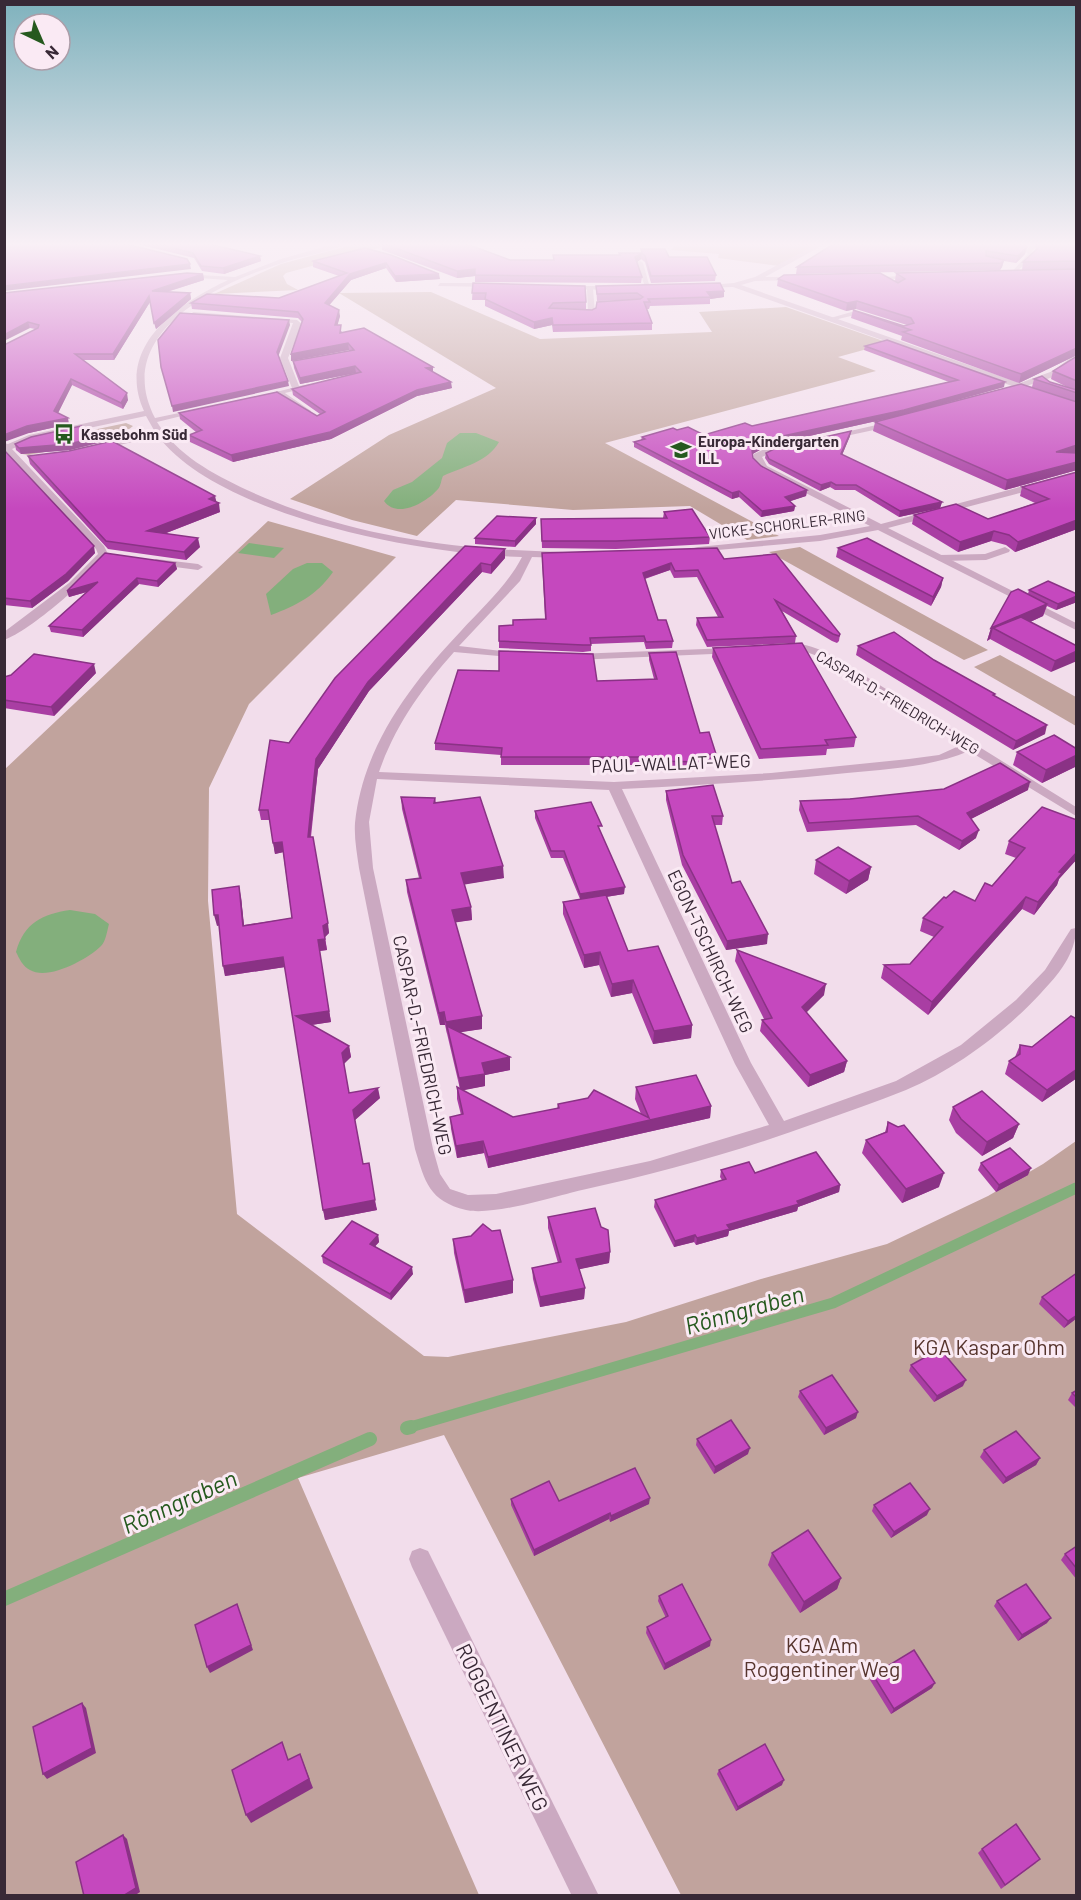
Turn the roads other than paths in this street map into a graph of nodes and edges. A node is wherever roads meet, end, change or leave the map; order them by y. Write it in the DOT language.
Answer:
graph roads {
  1 [pos="158,332"];
  2 [pos="294,332"];
  3 [pos="863,332"];
  4 [pos="1077,358"];
  5 [pos="296,363"];
  6 [pos="285,365"];
  7 [pos="1042,379"];
  8 [pos="316,385"];
  9 [pos="1051,387"];
  10 [pos="1025,388"];
  11 [pos="296,389"];
  12 [pos="279,393"];
  13 [pos="999,393"];
  14 [pos="246,401"];
  15 [pos="212,408"];
  16 [pos="311,414"];
  17 [pos="149,417"];
  18 [pos="907,420"];
  19 [pos="160,433"];
  20 [pos="826,438"];
  21 [pos="805,442"];
  22 [pos="85,450"];
  23 [pos="9,452"];
  24 [pos="34,460"];
  25 [pos="1077,475"];
  26 [pos="879,527"];
  27 [pos="1005,550"];
  28 [pos="689,551"];
  29 [pos="528,555"];
  30 [pos="579,555"];
  31 [pos="940,558"];
  32 [pos="145,560"];
  33 [pos="198,567"];
  34 [pos="1074,623"];
  35 [pos="4,637"];
  36 [pos="453,649"];
  37 [pos="768,649"];
  38 [pos="745,650"];
  39 [pos="534,657"];
  40 [pos="567,657"];
  41 [pos="970,746"];
  42 [pos="371,775"];
  43 [pos="614,786"];
  44 [pos="1077,812"];
  45 [pos="1077,933"];
  46 [pos="780,1129"];
  47 [pos="420,1559"];
  48 [pos="586,1896"];
  1 -- 17 [label="street"];
  2 -- 6 [label="street"];
  3 -- 10 [label="street"];
  4 -- 7 [label="street"];
  5 -- 6 [label="street"];
  6 -- 11 [label="street"];
  7 -- 9 [label="street"];
  7 -- 10 [label="street"];
  8 -- 11 [label="street"];
  10 -- 13 [label="street"];
  11 -- 12 [label="street"];
  12 -- 14 [label="street"];
  12 -- 16 [label="street"];
  15 -- 17 [label="street"];
  17 -- 19 [label="street"];
  17 -- 23 [label="street"];
  18 -- 20 [label="street"];
  19 -- 22 [label="street"];
  19 -- 29 [label="street"];
  21 -- 26 [label="street"];
  23 -- 24 [label="street"];
  23 -- 35 [label="street"];
  25 -- 26 [label="street, VICKE-SCHORLER-RING"];
  26 -- 28 [label="street, VICKE-SCHORLER-RING"];
  26 -- 31 [label="street"];
  27 -- 31 [label="street"];
  29 -- 30 [label="street"];
  29 -- 36 [label="street, CASPAR-D.-FRIEDRICH-WEG"];
  31 -- 34 [label="street"];
  32 -- 33 [label="street"];
  36 -- 39 [label="street"];
  36 -- 42 [label="street, CASPAR-D.-FRIEDRICH-WEG"];
  37 -- 41 [label="street, CASPAR-D.-FRIEDRICH-WEG"];
  38 -- 40 [label="street"];
  41 -- 43 [label="street, PAUL-WALLAT-WEG"];
  41 -- 44 [label="street, CASPAR-D.-FRIEDRICH-WEG"];
  42 -- 43 [label="street, PAUL-WALLAT-WEG"];
  42 -- 46 [label="street, CASPAR-D.-FRIEDRICH-WEG"];
  43 -- 46 [label="street, EGON-TSCHIRCH-WEG"];
  45 -- 46 [label="street, CASPAR-D.-FRIEDRICH-WEG"];
  47 -- 48 [label="street, ROGGENTINER WEG"];
}
